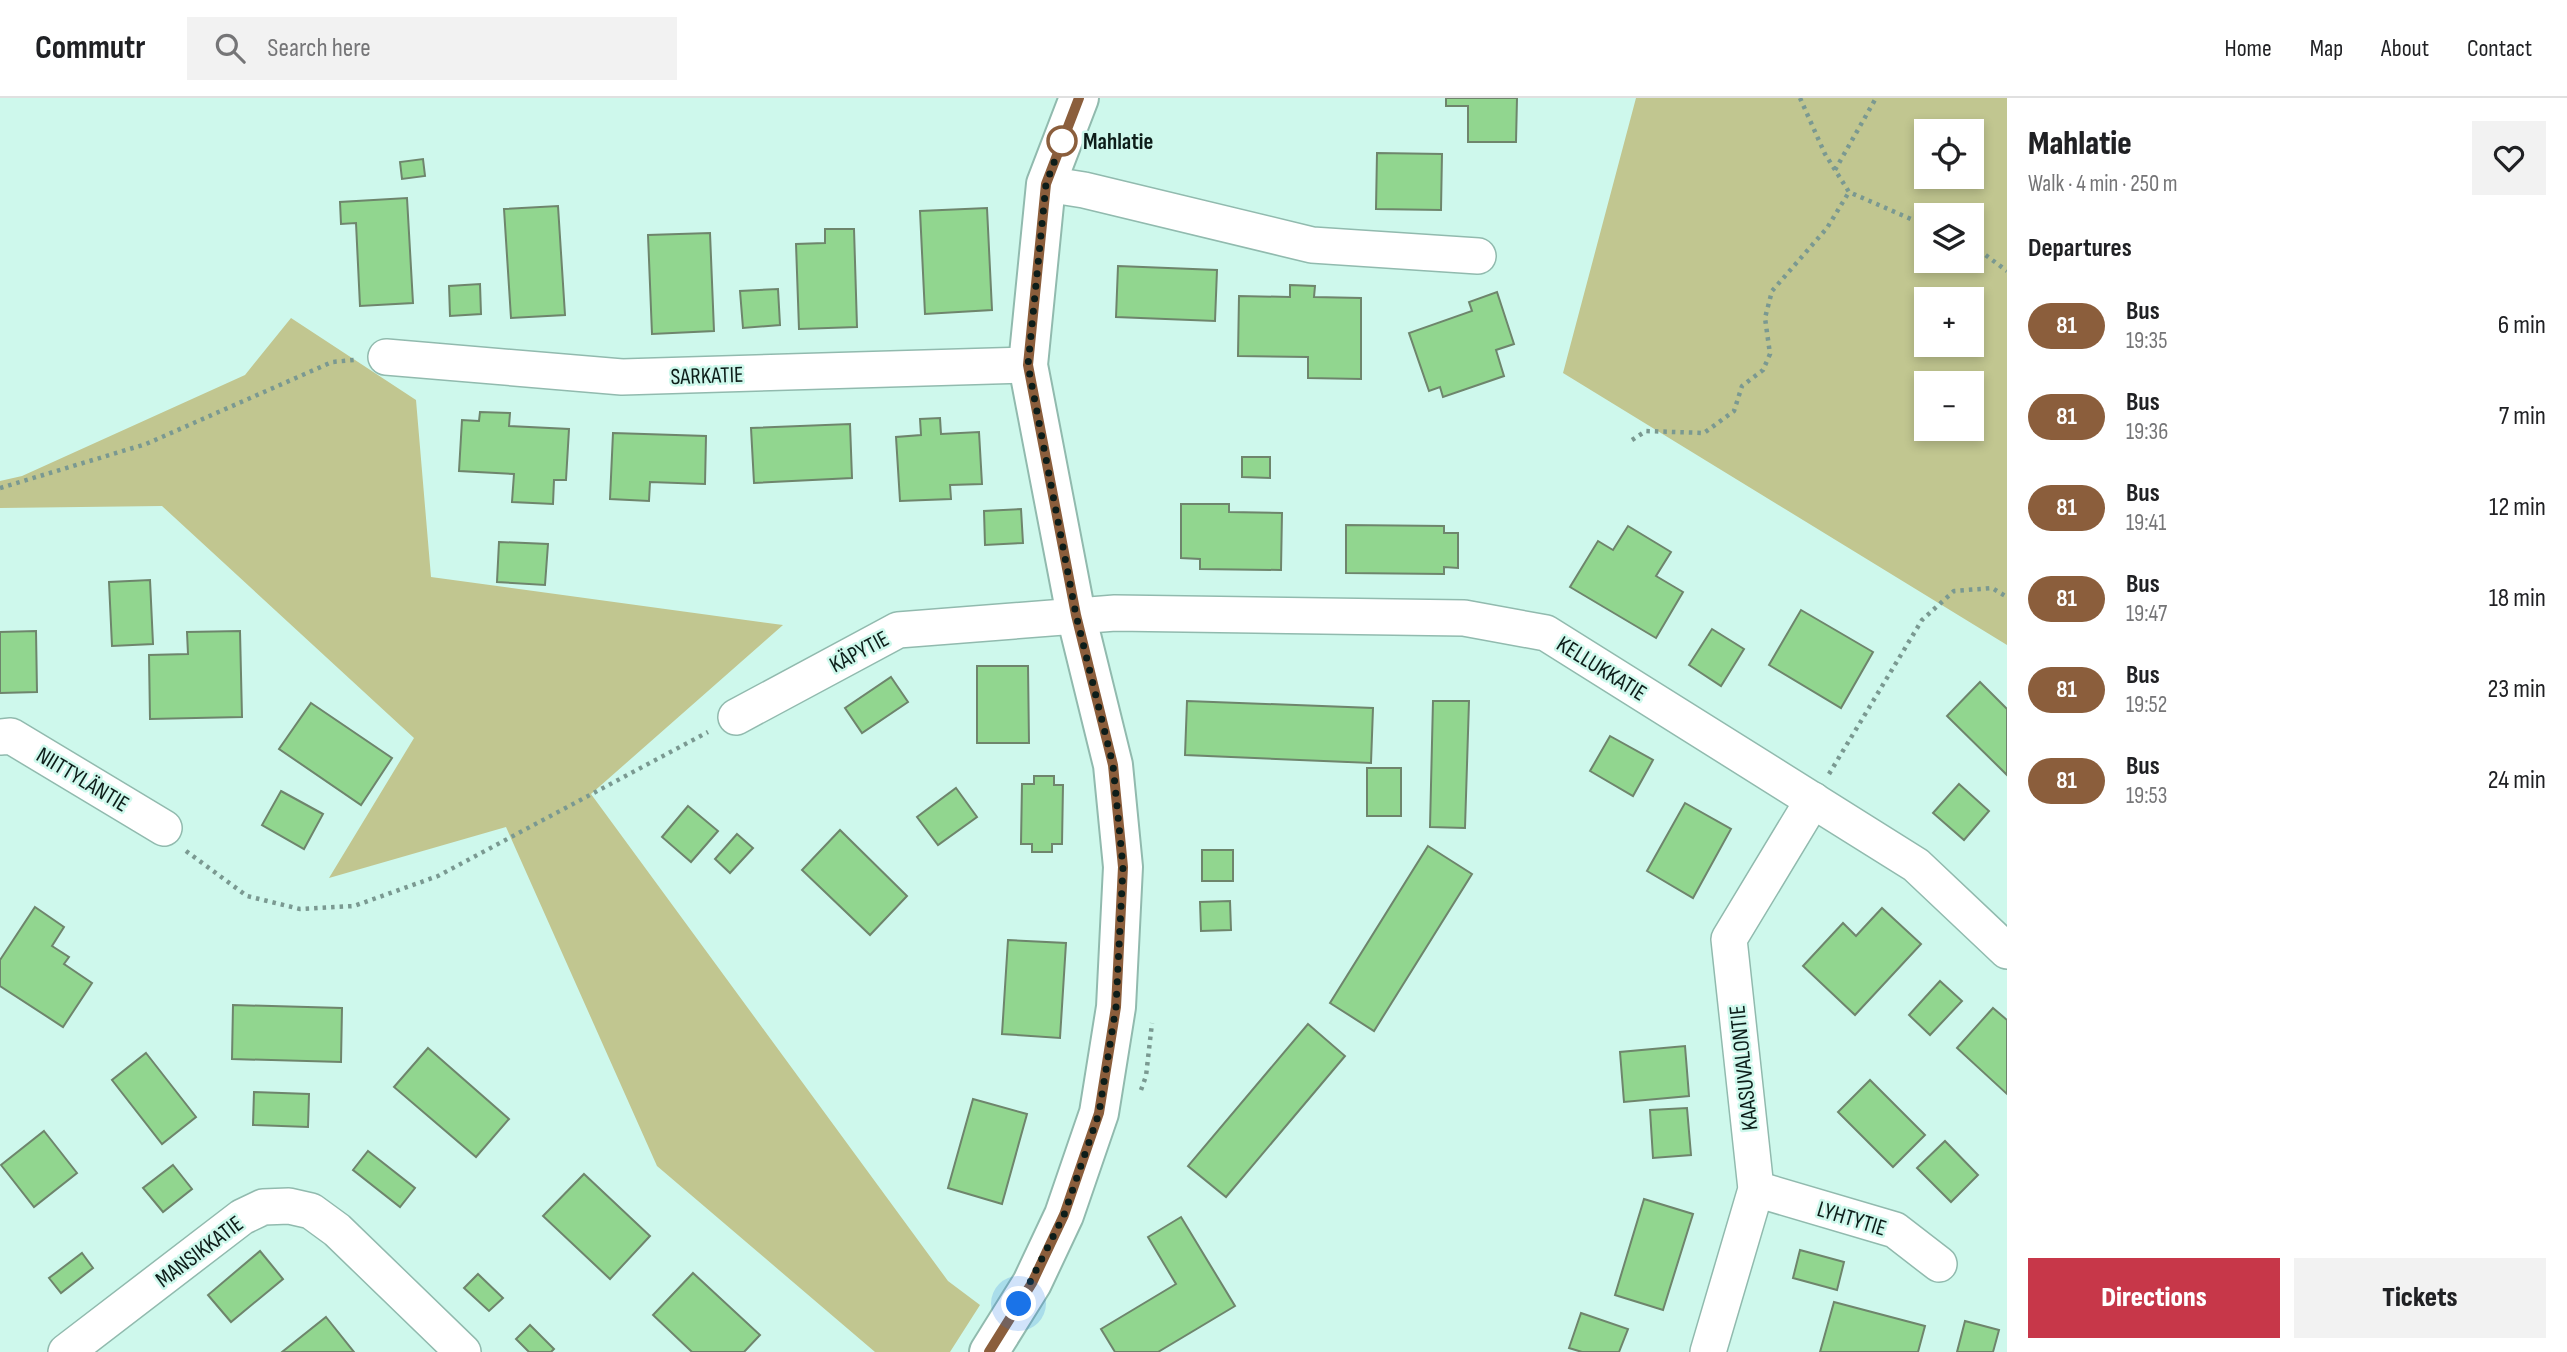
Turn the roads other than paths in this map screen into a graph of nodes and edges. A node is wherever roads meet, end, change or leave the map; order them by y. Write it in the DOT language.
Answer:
graph roads {
  1 [pos="1079,98"];
  2 [pos="1046,184"];
  3 [pos="1478,256"];
  4 [pos="386,357"];
  5 [pos="1028,365"];
  6 [pos="1076,615"];
  7 [pos="736,717"];
  8 [pos="0,737"];
  9 [pos="1813,800"];
  10 [pos="164,828"];
  11 [pos="2007,951"];
  12 [pos="1756,1189"];
  13 [pos="1939,1264"];
  14 [pos="66,1352"];
  15 [pos="463,1352"];
  16 [pos="989,1352"];
  17 [pos="1708,1352"];
  1 -- 2 [label="street"];
  2 -- 3 [label="street"];
  2 -- 5 [label="street"];
  4 -- 5 [label="street, SARKATIE"];
  5 -- 6 [label="street"];
  6 -- 7 [label="street, KÄPYTIE"];
  6 -- 9 [label="street, KELLUKKATIE"];
  6 -- 16 [label="street"];
  8 -- 10 [label="street, NIITTYLÄNTIE"];
  9 -- 11 [label="street, KELLUKKATIE"];
  9 -- 12 [label="street, KAASUVALONTIE"];
  12 -- 13 [label="street, LYHTYTIE"];
  12 -- 17 [label="street, KAASUVALONTIE"];
  14 -- 15 [label="street, MANSIKKATIE"];
}
